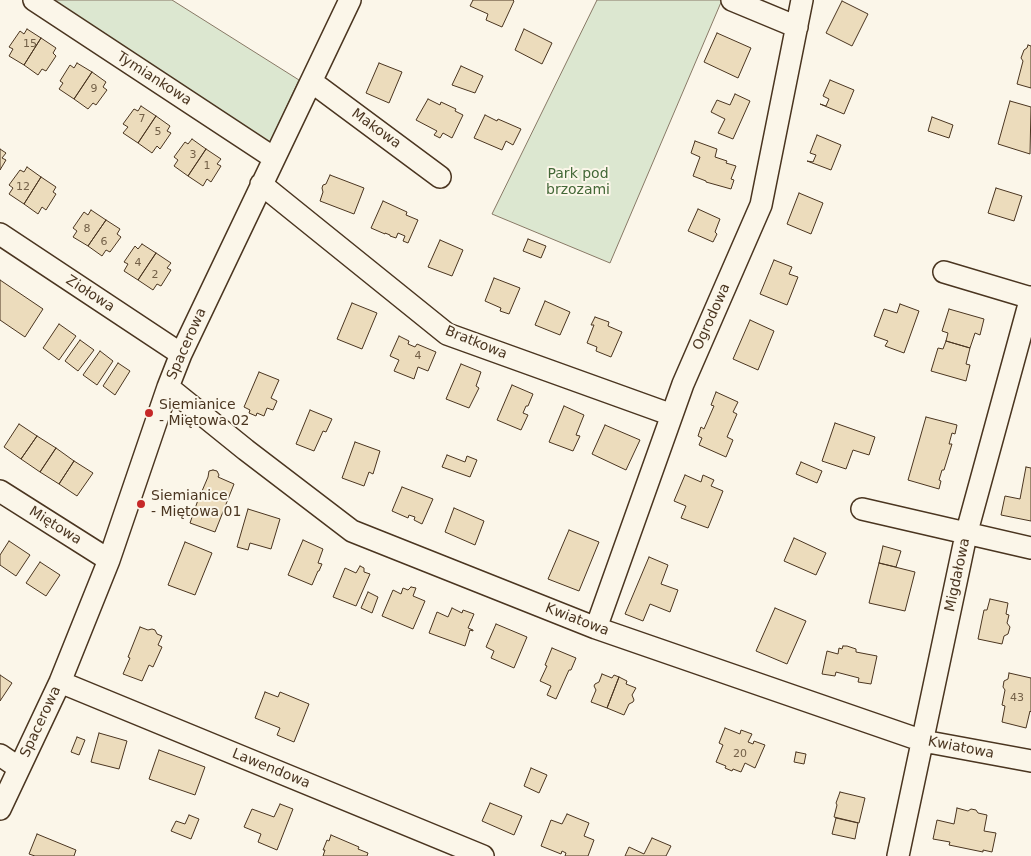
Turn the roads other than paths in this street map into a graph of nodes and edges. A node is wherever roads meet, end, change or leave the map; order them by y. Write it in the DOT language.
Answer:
graph roads {
  1 [pos="34,0"];
  2 [pos="350,0"];
  3 [pos="732,0"];
  4 [pos="802,0"];
  5 [pos="797,27"];
  6 [pos="312,82"];
  7 [pos="274,158"];
  8 [pos="440,177"];
  9 [pos="261,184"];
  10 [pos="0,234"];
  11 [pos="944,272"];
  12 [pos="1031,298"];
  13 [pos="181,354"];
  14 [pos="168,388"];
  15 [pos="672,415"];
  16 [pos="0,491"];
  17 [pos="862,509"];
  18 [pos="966,533"];
  19 [pos="1031,548"];
  20 [pos="110,560"];
  21 [pos="596,628"];
  22 [pos="60,682"];
  23 [pos="923,741"];
  24 [pos="0,755"];
  25 [pos="1031,761"];
  26 [pos="20,768"];
  27 [pos="0,809"];
  28 [pos="483,856"];
  29 [pos="898,856"];
  1 -- 7 [label="street, Tymiankowa"];
  2 -- 6 [label="street, Spacerowa"];
  3 -- 5 [label="street"];
  4 -- 5 [label="street, Ogrodowa"];
  5 -- 15 [label="street, Ogrodowa"];
  6 -- 7 [label="street, Spacerowa"];
  6 -- 8 [label="street, Makowa"];
  7 -- 9 [label="street, Spacerowa"];
  9 -- 13 [label="street, Spacerowa"];
  9 -- 15 [label="street, Bratkowa"];
  10 -- 13 [label="street, Ziołowa"];
  11 -- 12 [label="street"];
  12 -- 18 [label="street, Migdałowa"];
  13 -- 14 [label="street, Spacerowa"];
  14 -- 20 [label="street, Spacerowa"];
  14 -- 21 [label="street, Kwiatowa"];
  15 -- 21 [label="street, Ogrodowa"];
  16 -- 20 [label="street, Miętowa"];
  17 -- 18 [label="street"];
  18 -- 19 [label="street"];
  18 -- 23 [label="street, Migdałowa"];
  20 -- 22 [label="street, Spacerowa"];
  21 -- 23 [label="street, Kwiatowa"];
  22 -- 26 [label="street, Spacerowa"];
  22 -- 28 [label="street, Lawendowa"];
  23 -- 25 [label="street, Kwiatowa"];
  23 -- 29 [label="street, Migdałowa"];
  24 -- 26 [label="street"];
  26 -- 27 [label="street, Spacerowa"];
}
